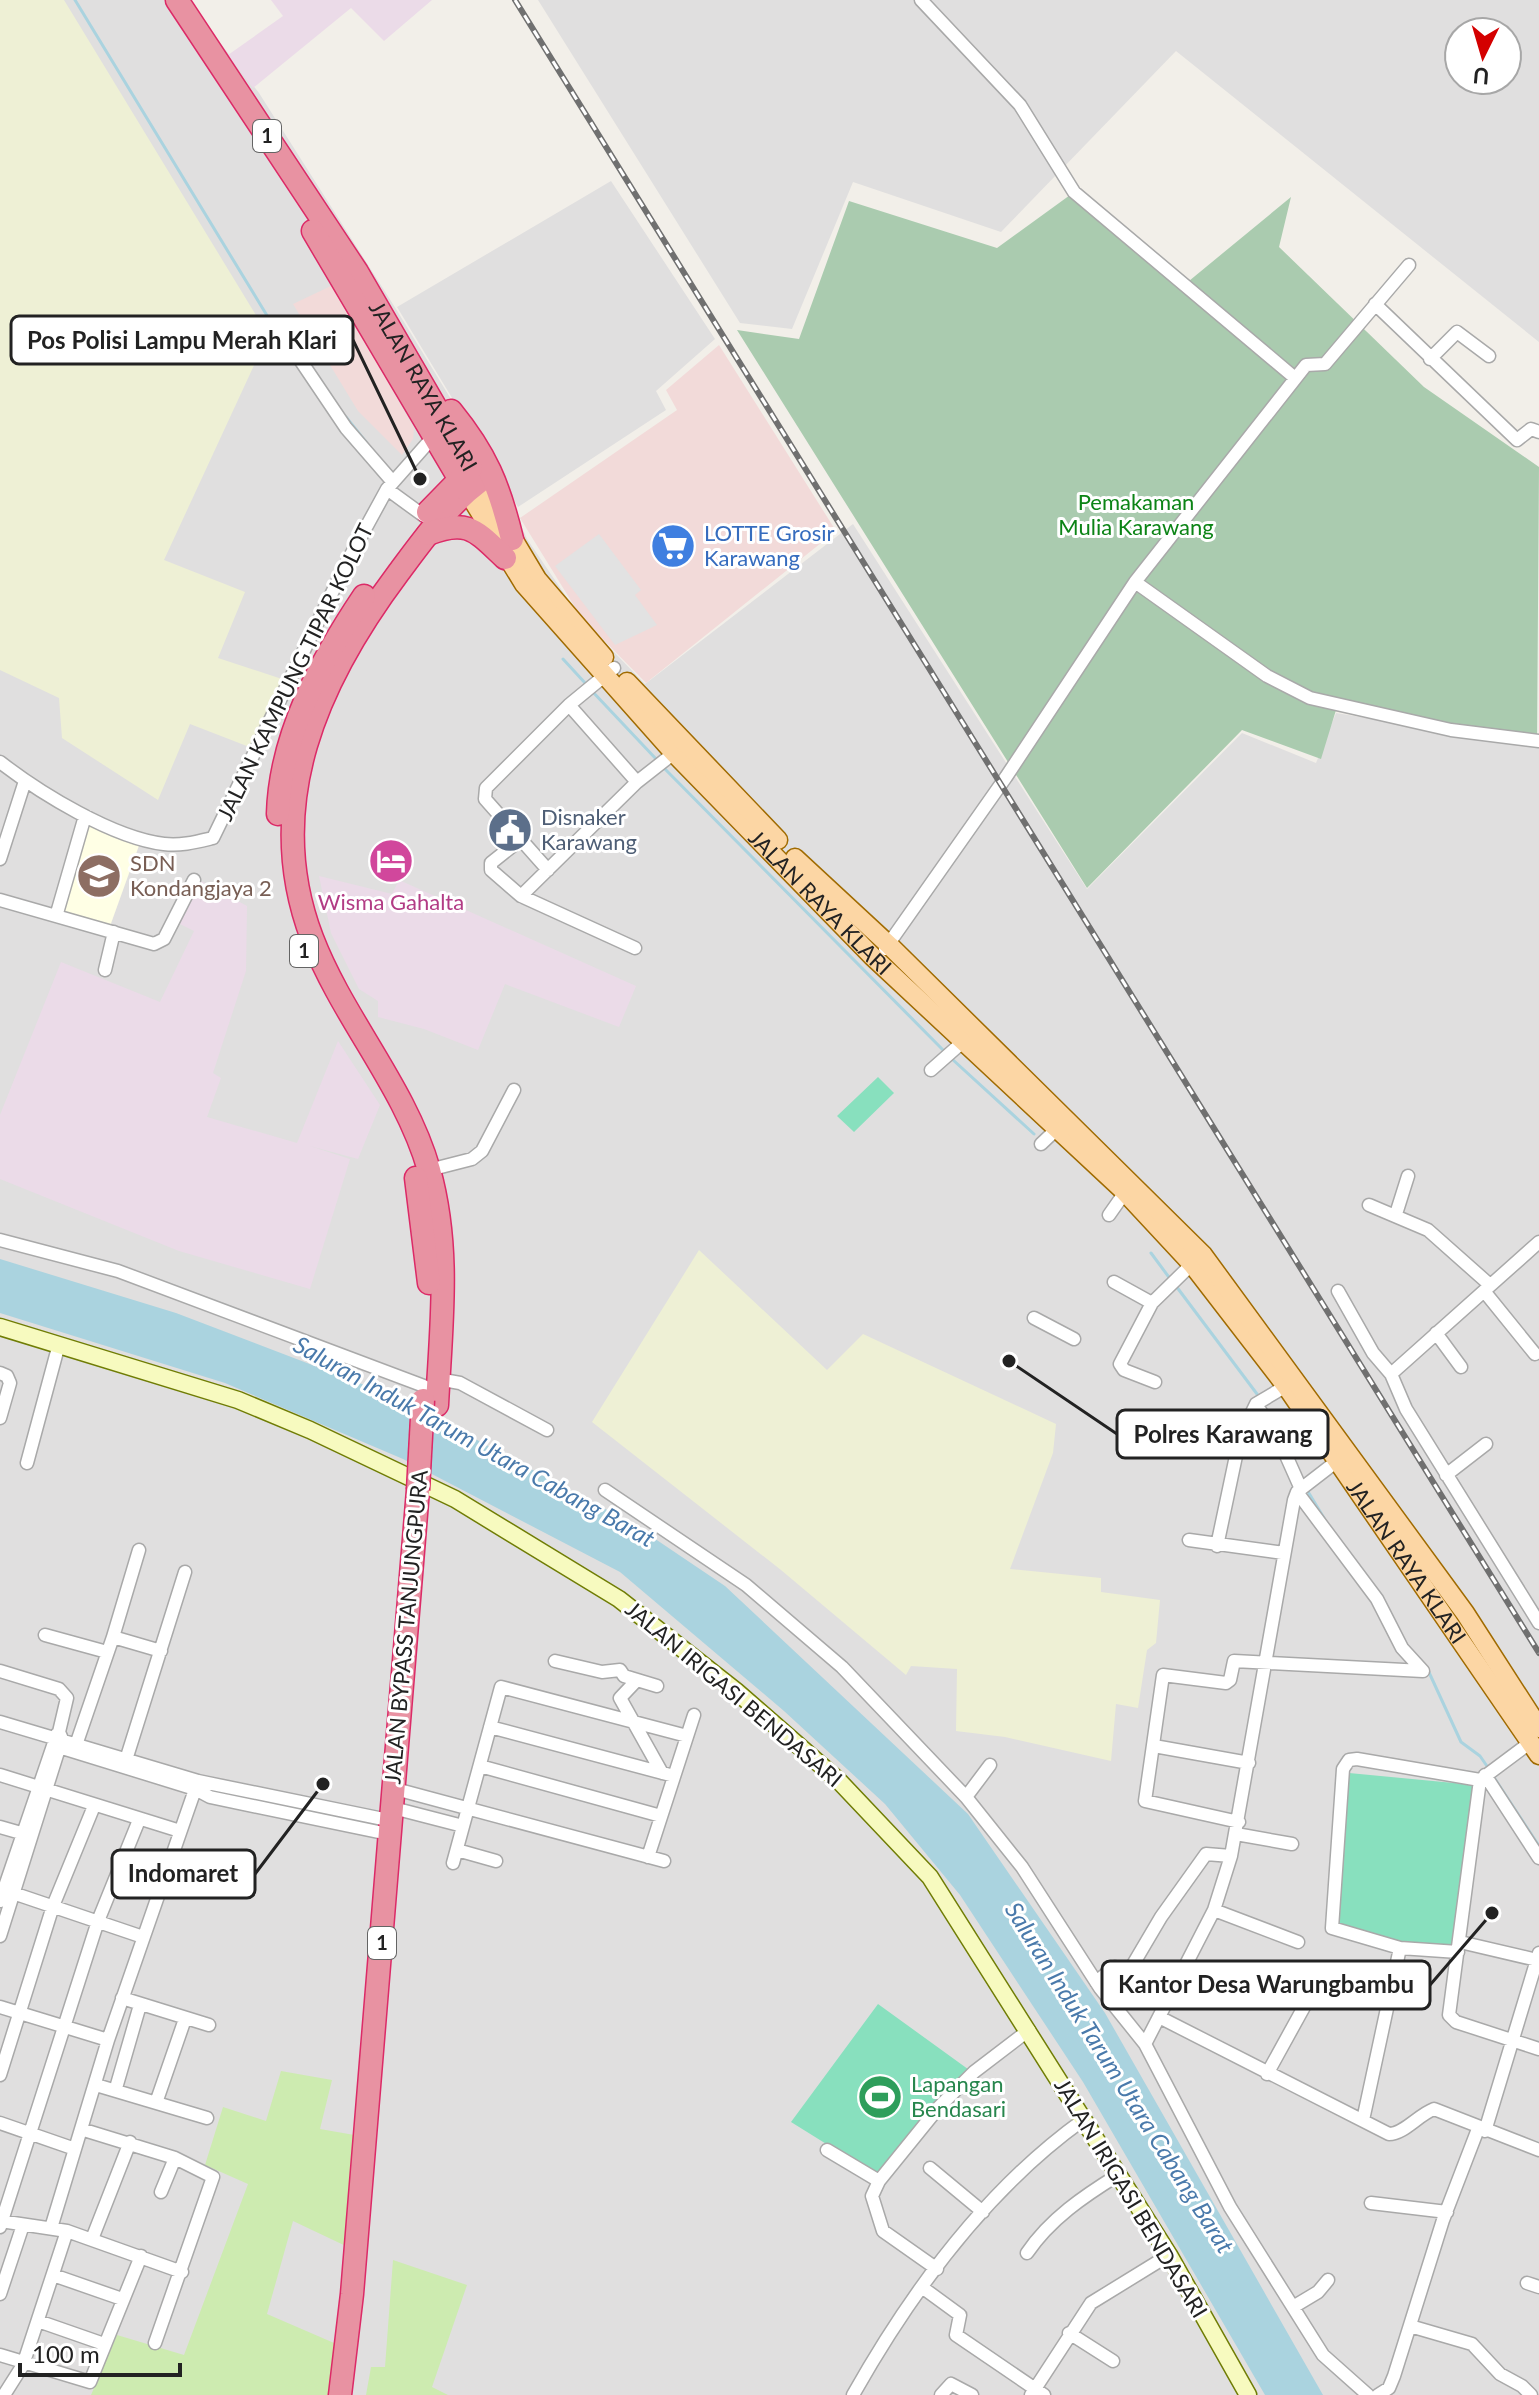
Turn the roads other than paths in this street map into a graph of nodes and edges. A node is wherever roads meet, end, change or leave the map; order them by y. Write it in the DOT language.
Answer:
graph roads {
  1 [pos="162,0"];
  2 [pos="177,0"];
  3 [pos="921,0"];
  4 [pos="1409,265"];
  5 [pos="1375,304"];
  6 [pos="282,333"];
  7 [pos="1489,356"];
  8 [pos="410,359"];
  9 [pos="1430,359"];
  10 [pos="1295,378"];
  11 [pos="1539,432"];
  12 [pos="436,441"];
  13 [pos="469,480"];
  14 [pos="389,485"];
  15 [pos="426,525"];
  16 [pos="508,548"];
  17 [pos="1135,582"];
  18 [pos="600,679"];
  19 [pos="569,705"];
  20 [pos="1539,741"];
  21 [pos="665,759"];
  22 [pos="0,762"];
  23 [pos="25,781"];
  24 [pos="637,782"];
  25 [pos="85,816"];
  26 [pos="520,840"];
  27 [pos="0,859"];
  28 [pos="548,870"];
  29 [pos="194,880"];
  30 [pos="521,896"];
  31 [pos="0,900"];
  32 [pos="57,913"];
  33 [pos="114,932"];
  34 [pos="890,946"];
  35 [pos="635,948"];
  36 [pos="872,956"];
  37 [pos="105,970"];
  38 [pos="959,1045"];
  39 [pos="936,1066"];
  40 [pos="514,1090"];
  41 [pos="1053,1133"];
  42 [pos="429,1170"];
  43 [pos="1408,1176"];
  44 [pos="1119,1201"];
  45 [pos="1369,1205"];
  46 [pos="1396,1214"];
  47 [pos="0,1240"];
  48 [pos="1539,1242"];
  49 [pos="1192,1264"];
  50 [pos="1114,1282"];
  51 [pos="1487,1288"];
  52 [pos="1338,1291"];
  53 [pos="1152,1303"];
  54 [pos="1034,1318"];
  55 [pos="0,1327"];
  56 [pos="1436,1333"];
  57 [pos="1074,1339"];
  58 [pos="59,1344"];
  59 [pos="1535,1354"];
  60 [pos="1461,1367"];
  61 [pos="0,1373"];
  62 [pos="1391,1374"];
  63 [pos="1155,1382"];
  64 [pos="1286,1386"];
  65 [pos="431,1393"];
  66 [pos="1260,1401"];
  67 [pos="0,1418"];
  68 [pos="547,1430"];
  69 [pos="1486,1444"];
  70 [pos="1343,1456"];
  71 [pos="27,1463"];
  72 [pos="1446,1475"];
  73 [pos="1301,1489"];
  74 [pos="605,1490"];
  75 [pos="423,1492"];
  76 [pos="1189,1540"];
  77 [pos="1217,1546"];
  78 [pos="139,1550"];
  79 [pos="1284,1553"];
  80 [pos="185,1572"];
  81 [pos="1539,1623"];
  82 [pos="45,1635"];
  83 [pos="113,1637"];
  84 [pos="161,1651"];
  85 [pos="107,1652"];
  86 [pos="555,1661"];
  87 [pos="1267,1665"];
  88 [pos="0,1671"];
  89 [pos="637,1680"];
  90 [pos="657,1686"];
  91 [pos="694,1715"];
  92 [pos="0,1722"];
  93 [pos="633,1722"];
  94 [pos="490,1727"];
  95 [pos="687,1736"];
  96 [pos="59,1739"];
  97 [pos="1536,1741"];
  98 [pos="77,1742"];
  99 [pos="1154,1746"];
  100 [pos="125,1762"];
  101 [pos="1249,1763"];
  102 [pos="990,1765"];
  103 [pos="480,1766"];
  104 [pos="1487,1774"];
  105 [pos="0,1775"];
  106 [pos="668,1775"];
  107 [pos="197,1785"];
  108 [pos="43,1788"];
  109 [pos="966,1797"];
  110 [pos="94,1806"];
  111 [pos="468,1809"];
  112 [pos="661,1816"];
  113 [pos="397,1819"];
  114 [pos="139,1820"];
  115 [pos="463,1826"];
  116 [pos="0,1827"];
  117 [pos="1238,1828"];
  118 [pos="180,1831"];
  119 [pos="27,1835"];
  120 [pos="1292,1844"];
  121 [pos="1231,1856"];
  122 [pos="648,1857"];
  123 [pos="1539,1858"];
  124 [pos="496,1861"];
  125 [pos="664,1861"];
  126 [pos="6,1894"];
  127 [pos="53,1906"];
  128 [pos="1214,1910"];
  129 [pos="98,1921"];
  130 [pos="0,1936"];
  131 [pos="143,1937"];
  132 [pos="1298,1942"];
  133 [pos="1459,1947"];
  134 [pos="1400,1948"];
  135 [pos="1538,1956"];
  136 [pos="1096,1982"];
  137 [pos="1310,1996"];
  138 [pos="122,1998"];
  139 [pos="1364,1998"];
  140 [pos="1391,2001"];
  141 [pos="140,2005"];
  142 [pos="0,2007"];
  143 [pos="21,2013"];
  144 [pos="1161,2018"];
  145 [pos="185,2019"];
  146 [pos="209,2025"];
  147 [pos="63,2026"];
  148 [pos="1029,2030"];
  149 [pos="1511,2038"];
  150 [pos="108,2040"];
  151 [pos="1145,2044"];
  152 [pos="1539,2049"];
  153 [pos="1267,2074"];
  154 [pos="0,2075"];
  155 [pos="96,2085"];
  156 [pos="116,2088"];
  157 [pos="157,2100"];
  158 [pos="207,2118"];
  159 [pos="1083,2120"];
  160 [pos="1363,2120"];
  161 [pos="0,2123"];
  162 [pos="84,2130"];
  163 [pos="1482,2130"];
  164 [pos="31,2134"];
  165 [pos="130,2142"];
  166 [pos="75,2149"];
  167 [pos="827,2150"];
  168 [pos="1539,2150"];
  169 [pos="175,2158"];
  170 [pos="930,2168"];
  171 [pos="1118,2175"];
  172 [pos="879,2181"];
  173 [pos="161,2192"];
  174 [pos="1371,2203"];
  175 [pos="983,2212"];
  176 [pos="1447,2212"];
  177 [pos="1,2223"];
  178 [pos="23,2225"];
  179 [pos="51,2228"];
  180 [pos="67,2231"];
  181 [pos="92,2239"];
  182 [pos="1027,2253"];
  183 [pos="1169,2255"];
  184 [pos="141,2256"];
  185 [pos="937,2269"];
  186 [pos="182,2272"];
  187 [pos="53,2275"];
  188 [pos="1328,2280"];
  189 [pos="923,2288"];
  190 [pos="0,2294"];
  191 [pos="122,2299"];
  192 [pos="1293,2307"];
  193 [pos="38,2321"];
  194 [pos="1410,2326"];
  195 [pos="1069,2333"];
  196 [pos="155,2343"];
  197 [pos="104,2344"];
  198 [pos="0,2355"];
  199 [pos="1113,2361"];
  200 [pos="23,2365"];
  201 [pos="1036,2393"];
  202 [pos="1531,2394"];
  203 [pos="4,2395"];
  204 [pos="340,2395"];
  205 [pos="350,2395"];
  206 [pos="853,2395"];
  207 [pos="941,2395"];
  208 [pos="972,2395"];
  209 [pos="1248,2395"];
  210 [pos="1368,2395"];
  211 [pos="1378,2395"];
  1 -- 12 [label="highway, JALAN RAYA KLARI / 1"];
  2 -- 8 [label="highway, JALAN RAYA KLARI / 1"];
  3 -- 10 [label="street"];
  4 -- 5 [label="street"];
  5 -- 9 [label="street"];
  5 -- 10 [label="street"];
  6 -- 14 [label="street"];
  7 -- 9 [label="street"];
  8 -- 13 [label="highway, JALAN RAYA KLARI / 1"];
  8 -- 16 [label="highway"];
  9 -- 11 [label="street"];
  10 -- 17 [label="street"];
  12 -- 13 [label="highway, JALAN RAYA KLARI / 1"];
  12 -- 14 [label="street, JALAN KAMPUNG TIPAR KOLOT"];
  12 -- 15 [label="highway"];
  13 -- 15 [label="highway, JALAN BYPASS TANJUNGPURA / 1"];
  13 -- 16 [label="main road, JALAN RAYA KLARI / 1"];
  14 -- 15 [label="street"];
  14 -- 25 [label="street, JALAN KAMPUNG TIPAR KOLOT"];
  15 -- 16 [label="highway"];
  15 -- 42 [label="highway, JALAN BYPASS TANJUNGPURA / 1"];
  15 -- 65 [label="highway, JALAN BYPASS TANJUNGPURA / 1"];
  16 -- 18 [label="main road, JALAN RAYA KLARI / 1"];
  17 -- 20 [label="street"];
  17 -- 34 [label="street"];
  18 -- 19 [label="street"];
  18 -- 21 [label="main road, JALAN RAYA KLARI / 1"];
  18 -- 34 [label="main road, JALAN RAYA KLARI / 1"];
  19 -- 24 [label="street"];
  19 -- 26 [label="street"];
  21 -- 24 [label="street"];
  21 -- 36 [label="main road, JALAN RAYA KLARI / 1"];
  22 -- 23 [label="street, JALAN KAMPUNG TIPAR KOLOT"];
  23 -- 25 [label="street, JALAN KAMPUNG TIPAR KOLOT"];
  23 -- 27 [label="street"];
  24 -- 28 [label="street"];
  25 -- 32 [label="street"];
  26 -- 28 [label="street"];
  26 -- 30 [label="street"];
  28 -- 30 [label="street"];
  29 -- 33 [label="street"];
  30 -- 35 [label="street"];
  31 -- 32 [label="street"];
  32 -- 33 [label="street"];
  33 -- 37 [label="street"];
  34 -- 36 [label="street"];
  34 -- 41 [label="main road, JALAN RAYA KLARI / 1"];
  36 -- 38 [label="main road, JALAN RAYA KLARI / 1"];
  38 -- 39 [label="street"];
  38 -- 41 [label="main road, JALAN RAYA KLARI / 1"];
  40 -- 42 [label="street"];
  41 -- 44 [label="main road, JALAN RAYA KLARI / 1"];
  42 -- 65 [label="highway, JALAN BYPASS TANJUNGPURA / 1"];
  43 -- 46 [label="street"];
  44 -- 49 [label="main road, JALAN RAYA KLARI / 1"];
  44 -- 70 [label="main road, JALAN RAYA KLARI / 1"];
  45 -- 46 [label="street"];
  46 -- 51 [label="street"];
  47 -- 65 [label="street"];
  48 -- 51 [label="street"];
  49 -- 53 [label="street"];
  49 -- 64 [label="main road, JALAN RAYA KLARI / 1"];
  50 -- 53 [label="street"];
  51 -- 56 [label="street"];
  51 -- 59 [label="street"];
  52 -- 62 [label="street"];
  53 -- 63 [label="street"];
  54 -- 57 [label="street"];
  55 -- 58 [label="street, JALAN IRIGASI BENDASARI"];
  56 -- 60 [label="street"];
  56 -- 62 [label="street"];
  58 -- 71 [label="street"];
  58 -- 148 [label="street, JALAN IRIGASI BENDASARI"];
  61 -- 67 [label="street"];
  62 -- 72 [label="street"];
  64 -- 66 [label="street"];
  64 -- 70 [label="main road, JALAN RAYA KLARI / 1"];
  65 -- 68 [label="street"];
  65 -- 75 [label="highway, JALAN BYPASS TANJUNGPURA / 1, bridge"];
  66 -- 73 [label="street"];
  66 -- 77 [label="street"];
  69 -- 72 [label="street"];
  70 -- 73 [label="street"];
  70 -- 97 [label="main road, JALAN RAYA KLARI / 1"];
  72 -- 81 [label="street"];
  73 -- 79 [label="street"];
  73 -- 87 [label="street"];
  74 -- 109 [label="street"];
  75 -- 113 [label="highway, JALAN BYPASS TANJUNGPURA / 1"];
  75 -- 113 [label="highway, JALAN BYPASS TANJUNGPURA / 1"];
  76 -- 77 [label="street"];
  77 -- 79 [label="street"];
  78 -- 83 [label="street"];
  79 -- 87 [label="street"];
  80 -- 84 [label="street"];
  82 -- 85 [label="street"];
  83 -- 84 [label="street"];
  83 -- 85 [label="street"];
  84 -- 100 [label="street"];
  85 -- 98 [label="street"];
  86 -- 89 [label="street"];
  87 -- 99 [label="street"];
  87 -- 101 [label="street"];
  88 -- 96 [label="street"];
  89 -- 90 [label="street"];
  89 -- 93 [label="street"];
  91 -- 95 [label="street"];
  92 -- 96 [label="street"];
  93 -- 94 [label="street"];
  93 -- 95 [label="street"];
  93 -- 106 [label="street"];
  94 -- 103 [label="street"];
  94 -- 106 [label="street"];
  95 -- 106 [label="street"];
  96 -- 98 [label="street"];
  96 -- 100 [label="street"];
  96 -- 108 [label="street"];
  97 -- 104 [label="street"];
  98 -- 100 [label="street"];
  99 -- 101 [label="street"];
  99 -- 117 [label="street"];
  100 -- 107 [label="street"];
  101 -- 117 [label="street"];
  102 -- 109 [label="street"];
  103 -- 111 [label="street"];
  103 -- 112 [label="street"];
  104 -- 123 [label="street"];
  104 -- 133 [label="street"];
  104 -- 134 [label="street"];
  105 -- 108 [label="street"];
  106 -- 112 [label="street"];
  107 -- 113 [label="street"];
  107 -- 118 [label="street"];
  108 -- 110 [label="street"];
  108 -- 119 [label="street"];
  109 -- 136 [label="street"];
  110 -- 114 [label="street"];
  110 -- 127 [label="street"];
  111 -- 113 [label="street"];
  111 -- 115 [label="street"];
  111 -- 122 [label="street"];
  112 -- 122 [label="street"];
  113 -- 115 [label="street"];
  113 -- 204 [label="highway, JALAN BYPASS TANJUNGPURA / 1"];
  113 -- 205 [label="highway, JALAN BYPASS TANJUNGPURA / 1"];
  114 -- 118 [label="street"];
  114 -- 129 [label="street"];
  115 -- 124 [label="street"];
  116 -- 119 [label="street"];
  117 -- 120 [label="street"];
  117 -- 121 [label="street"];
  118 -- 131 [label="street"];
  119 -- 126 [label="street"];
  121 -- 128 [label="street"];
  121 -- 136 [label="street"];
  122 -- 125 [label="street"];
  126 -- 127 [label="street"];
  126 -- 130 [label="street"];
  127 -- 129 [label="street"];
  127 -- 143 [label="street"];
  128 -- 132 [label="street"];
  128 -- 144 [label="street"];
  129 -- 131 [label="street"];
  129 -- 147 [label="street"];
  131 -- 138 [label="street"];
  133 -- 134 [label="street"];
  133 -- 135 [label="street"];
  133 -- 149 [label="street"];
  134 -- 140 [label="street"];
  135 -- 149 [label="street"];
  136 -- 151 [label="street"];
  137 -- 153 [label="street"];
  138 -- 141 [label="street"];
  138 -- 150 [label="street"];
  139 -- 140 [label="street"];
  140 -- 160 [label="street"];
  141 -- 145 [label="street"];
  141 -- 156 [label="street"];
  142 -- 143 [label="street"];
  143 -- 147 [label="street"];
  143 -- 154 [label="street"];
  144 -- 151 [label="street"];
  144 -- 153 [label="street"];
  145 -- 146 [label="street"];
  145 -- 157 [label="street"];
  147 -- 150 [label="street"];
  147 -- 164 [label="street"];
  148 -- 159 [label="street, JALAN IRIGASI BENDASARI"];
  148 -- 172 [label="street"];
  149 -- 152 [label="street"];
  149 -- 163 [label="street"];
  150 -- 155 [label="street"];
  151 -- 192 [label="street"];
  153 -- 160 [label="street"];
  155 -- 156 [label="street"];
  155 -- 162 [label="street"];
  156 -- 157 [label="street"];
  157 -- 158 [label="street"];
  159 -- 171 [label="street, JALAN IRIGASI BENDASARI"];
  159 -- 175 [label="street"];
  160 -- 163 [label="street"];
  161 -- 164 [label="street"];
  162 -- 165 [label="street"];
  162 -- 166 [label="street"];
  163 -- 168 [label="street"];
  163 -- 176 [label="street"];
  164 -- 166 [label="street"];
  164 -- 177 [label="street"];
  165 -- 169 [label="street"];
  165 -- 181 [label="street"];
  166 -- 179 [label="street"];
  167 -- 172 [label="street"];
  169 -- 173 [label="street"];
  169 -- 186 [label="street"];
  170 -- 175 [label="street"];
  171 -- 182 [label="street"];
  171 -- 183 [label="street, JALAN IRIGASI BENDASARI"];
  172 -- 185 [label="street"];
  174 -- 176 [label="street"];
  175 -- 185 [label="street"];
  176 -- 194 [label="street"];
  177 -- 178 [label="street"];
  178 -- 179 [label="street"];
  178 -- 190 [label="street"];
  179 -- 180 [label="street"];
  180 -- 181 [label="street"];
  180 -- 187 [label="street"];
  181 -- 184 [label="street"];
  183 -- 195 [label="street"];
  183 -- 209 [label="street, JALAN IRIGASI BENDASARI"];
  184 -- 186 [label="street"];
  184 -- 191 [label="street"];
  185 -- 189 [label="street"];
  186 -- 196 [label="street"];
  187 -- 191 [label="street"];
  187 -- 193 [label="street"];
  188 -- 192 [label="street"];
  189 -- 201 [label="street"];
  189 -- 206 [label="street"];
  191 -- 197 [label="street"];
  192 -- 210 [label="street"];
  193 -- 197 [label="street"];
  193 -- 200 [label="street"];
  194 -- 202 [label="street"];
  194 -- 211 [label="street"];
  195 -- 199 [label="street"];
  195 -- 201 [label="street"];
  197 -- 200 [label="street"];
  198 -- 200 [label="street"];
  200 -- 203 [label="street"];
  207 -- 208 [label="street"];
}
